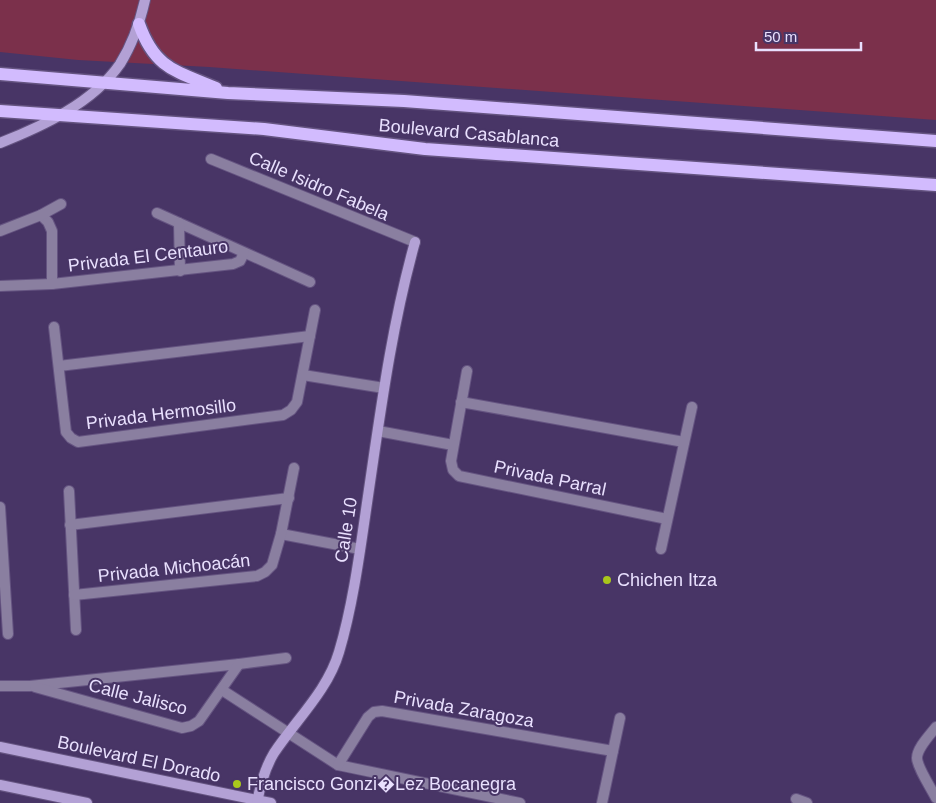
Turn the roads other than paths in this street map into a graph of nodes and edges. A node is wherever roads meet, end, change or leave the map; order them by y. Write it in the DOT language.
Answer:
graph roads {
  1 [pos="145,0"];
  2 [pos="139,24"];
  3 [pos="0,74"];
  4 [pos="104,82"];
  5 [pos="228,93"];
  6 [pos="0,110"];
  7 [pos="58,116"];
  8 [pos="936,141"];
  9 [pos="0,144"];
  10 [pos="211,159"];
  11 [pos="936,184"];
  12 [pos="61,204"];
  13 [pos="157,213"];
  14 [pos="41,215"];
  15 [pos="179,223"];
  16 [pos="0,231"];
  17 [pos="415,242"];
  18 [pos="244,252"];
  19 [pos="180,271"];
  20 [pos="310,282"];
  21 [pos="52,284"];
  22 [pos="0,286"];
  23 [pos="315,310"];
  24 [pos="54,327"];
  25 [pos="310,336"];
  26 [pos="59,366"];
  27 [pos="467,371"];
  28 [pos="303,375"];
  29 [pos="384,388"];
  30 [pos="461,402"];
  31 [pos="692,407"];
  32 [pos="378,431"];
  33 [pos="684,442"];
  34 [pos="453,444"];
  35 [pos="294,468"];
  36 [pos="69,491"];
  37 [pos="289,498"];
  38 [pos="0,507"];
  39 [pos="667,520"];
  40 [pos="70,525"];
  41 [pos="1,526"];
  42 [pos="281,534"];
  43 [pos="360,549"];
  44 [pos="661,549"];
  45 [pos="74,595"];
  46 [pos="3,602"];
  47 [pos="76,630"];
  48 [pos="8,634"];
  49 [pos="286,658"];
  50 [pos="239,664"];
  51 [pos="0,686"];
  52 [pos="30,686"];
  53 [pos="222,690"];
  54 [pos="620,718"];
  55 [pos="935,729"];
  56 [pos="289,734"];
  57 [pos="0,747"];
  58 [pos="613,751"];
  59 [pos="338,765"];
  60 [pos="0,785"];
  61 [pos="936,798"];
  62 [pos="796,799"];
  63 [pos="257,801"];
  64 [pos="87,803"];
  65 [pos="271,803"];
  66 [pos="520,803"];
  67 [pos="602,803"];
  68 [pos="807,803"];
  1 -- 2 [label="street"];
  2 -- 4 [label="street"];
  2 -- 5 [label="main road"];
  3 -- 4 [label="main road, Boulevard Casablanca"];
  4 -- 5 [label="main road, Boulevard Casablanca"];
  4 -- 7 [label="street"];
  5 -- 8 [label="main road, Boulevard Casablanca"];
  6 -- 7 [label="main road, Boulevard Casablanca"];
  7 -- 9 [label="street"];
  7 -- 11 [label="main road, Boulevard Casablanca"];
  10 -- 17 [label="street, Calle Isidro Fabela"];
  12 -- 14 [label="street"];
  13 -- 15 [label="street"];
  14 -- 16 [label="street"];
  14 -- 21 [label="street"];
  15 -- 18 [label="street"];
  15 -- 19 [label="street"];
  17 -- 29 [label="street, Calle 10"];
  18 -- 19 [label="street, Privada El Centauro"];
  18 -- 20 [label="street"];
  19 -- 21 [label="street, Privada El Centauro"];
  21 -- 22 [label="street, Privada El Centauro"];
  23 -- 25 [label="street, Privada Hermosillo"];
  24 -- 26 [label="street, Privada Hermosillo"];
  25 -- 26 [label="street"];
  25 -- 28 [label="street, Privada Hermosillo"];
  26 -- 28 [label="street, Privada Hermosillo"];
  27 -- 30 [label="street, Privada Parral"];
  28 -- 29 [label="street"];
  29 -- 32 [label="street, Calle 10"];
  30 -- 33 [label="street"];
  30 -- 34 [label="street, Privada Parral"];
  31 -- 33 [label="street"];
  32 -- 34 [label="street"];
  32 -- 43 [label="street, Calle 10"];
  33 -- 39 [label="street"];
  34 -- 39 [label="street, Privada Parral"];
  35 -- 37 [label="street, Privada Michoacán"];
  36 -- 40 [label="street, Privada Michoacán"];
  37 -- 40 [label="street"];
  37 -- 42 [label="street, Privada Michoacán"];
  38 -- 41 [label="street"];
  39 -- 44 [label="street"];
  40 -- 45 [label="street, Privada Michoacán"];
  41 -- 46 [label="street"];
  42 -- 43 [label="street"];
  42 -- 45 [label="street, Privada Michoacán"];
  43 -- 56 [label="street, Calle 10"];
  45 -- 47 [label="street, Privada Michoacán"];
  46 -- 48 [label="street"];
  49 -- 50 [label="street, Calle Jalisco"];
  50 -- 52 [label="street, Calle Jalisco"];
  50 -- 53 [label="street, Calle Jalisco"];
  51 -- 52 [label="street, Calle Jalisco"];
  52 -- 53 [label="street, Calle Jalisco"];
  53 -- 56 [label="street"];
  54 -- 58 [label="street"];
  55 -- 61 [label="street"];
  56 -- 59 [label="street"];
  56 -- 63 [label="street, Calle 10"];
  57 -- 63 [label="street, Boulevard El Dorado"];
  58 -- 59 [label="street, Privada Zaragoza"];
  58 -- 67 [label="street"];
  59 -- 66 [label="street"];
  60 -- 64 [label="street"];
  62 -- 68 [label="street"];
  63 -- 65 [label="street, Boulevard El Dorado"];
}
